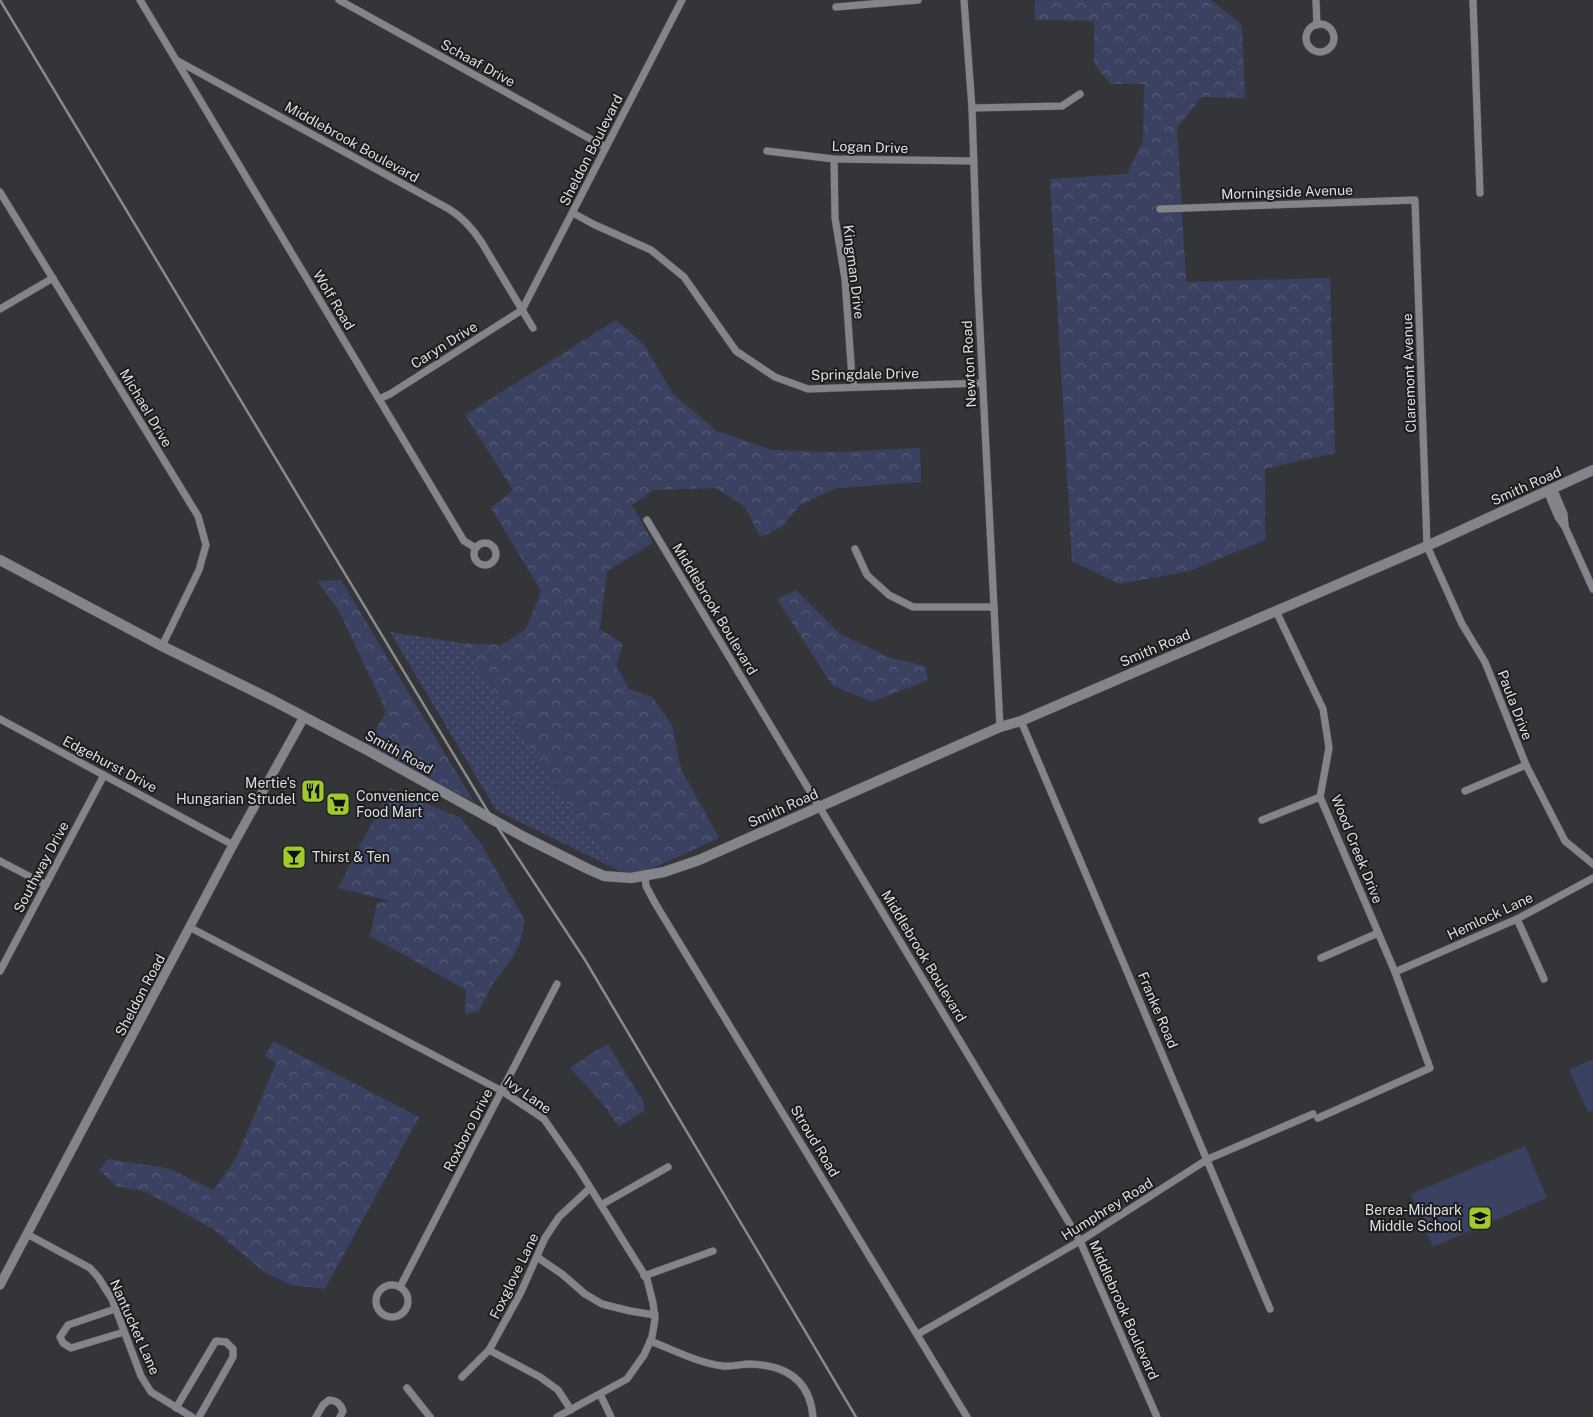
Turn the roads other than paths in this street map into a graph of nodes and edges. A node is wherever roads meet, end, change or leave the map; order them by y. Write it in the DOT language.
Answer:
graph roads {
  1 [pos="140,0"];
  2 [pos="339,0"];
  3 [pos="682,0"];
  4 [pos="918,0"];
  5 [pos="964,0"];
  6 [pos="1314,0"];
  7 [pos="1473,0"];
  8 [pos="836,7"];
  9 [pos="1317,25"];
  10 [pos="176,60"];
  11 [pos="1080,94"];
  12 [pos="972,108"];
  13 [pos="605,147"];
  14 [pos="767,151"];
  15 [pos="834,159"];
  16 [pos="974,161"];
  17 [pos="0,192"];
  18 [pos="1480,193"];
  19 [pos="1415,200"];
  20 [pos="1160,210"];
  21 [pos="574,213"];
  22 [pos="52,278"];
  23 [pos="0,309"];
  24 [pos="522,310"];
  25 [pos="533,328"];
  26 [pos="983,383"];
  27 [pos="854,388"];
  28 [pos="379,399"];
  29 [pos="1593,470"];
  30 [pos="1550,490"];
  31 [pos="647,520"];
  32 [pos="1427,546"];
  33 [pos="476,548"];
  34 [pos="855,549"];
  35 [pos="0,560"];
  36 [pos="1593,589"];
  37 [pos="994,607"];
  38 [pos="1276,611"];
  39 [pos="162,646"];
  40 [pos="304,717"];
  41 [pos="0,719"];
  42 [pos="1021,721"];
  43 [pos="1000,727"];
  44 [pos="1526,765"];
  45 [pos="104,775"];
  46 [pos="1465,791"];
  47 [pos="1320,797"];
  48 [pos="820,807"];
  49 [pos="1262,820"];
  50 [pos="233,845"];
  51 [pos="0,861"];
  52 [pos="1593,864"];
  53 [pos="646,876"];
  54 [pos="1593,878"];
  55 [pos="46,885"];
  56 [pos="1517,918"];
  57 [pos="191,928"];
  58 [pos="1378,933"];
  59 [pos="1321,958"];
  60 [pos="0,971"];
  61 [pos="1395,972"];
  62 [pos="1544,979"];
  63 [pos="557,984"];
  64 [pos="1430,1068"];
  65 [pos="502,1090"];
  66 [pos="1208,1159"];
  67 [pos="668,1167"];
  68 [pos="590,1188"];
  69 [pos="601,1206"];
  70 [pos="28,1234"];
  71 [pos="1080,1241"];
  72 [pos="713,1251"];
  73 [pos="537,1257"];
  74 [pos="644,1276"];
  75 [pos="0,1285"];
  76 [pos="400,1287"];
  77 [pos="115,1309"];
  78 [pos="1270,1309"];
  79 [pos="655,1315"];
  80 [pos="124,1332"];
  81 [pos="918,1334"];
  82 [pos="650,1342"];
  83 [pos="489,1350"];
  84 [pos="462,1377"];
  85 [pos="407,1388"];
  86 [pos="600,1394"];
  87 [pos="176,1408"];
  88 [pos="571,1410"];
  89 [pos="192,1417"];
  90 [pos="200,1417"];
  91 [pos="316,1417"];
  92 [pos="340,1417"];
  93 [pos="430,1417"];
  94 [pos="557,1417"];
  95 [pos="612,1417"];
  96 [pos="812,1417"];
  97 [pos="967,1417"];
  98 [pos="1157,1417"];
  1 -- 10 [label="street"];
  2 -- 13 [label="street, Schaaf Drive"];
  3 -- 13 [label="street, Sheldon Boulevard"];
  4 -- 8 [label="street"];
  5 -- 12 [label="street, Newton Road"];
  6 -- 9 [label="street"];
  7 -- 18 [label="street"];
  10 -- 24 [label="street, Middlebrook Boulevard"];
  10 -- 28 [label="street, Wolf Road"];
  11 -- 12 [label="street"];
  12 -- 16 [label="street, Newton Road"];
  13 -- 21 [label="street, Sheldon Boulevard"];
  14 -- 15 [label="street, Logan Drive"];
  15 -- 16 [label="street, Logan Drive"];
  15 -- 27 [label="street, Kingman Drive"];
  16 -- 26 [label="street, Newton Road"];
  17 -- 22 [label="street, Michael Drive"];
  19 -- 20 [label="street, Morningside Avenue"];
  19 -- 32 [label="street, Claremont Avenue"];
  21 -- 24 [label="street, Sheldon Boulevard"];
  21 -- 27 [label="street, Springdale Drive"];
  22 -- 23 [label="street"];
  22 -- 39 [label="street, Michael Drive"];
  24 -- 25 [label="street, Middlebrook Boulevard"];
  24 -- 28 [label="street, Caryn Drive"];
  26 -- 27 [label="street, Springdale Drive"];
  26 -- 37 [label="street, Newton Road"];
  28 -- 33 [label="street, Wolf Road"];
  29 -- 30 [label="main road, Smith Road"];
  30 -- 32 [label="main road, Smith Road"];
  30 -- 36 [label="street"];
  31 -- 48 [label="street, Middlebrook Boulevard"];
  32 -- 38 [label="main road, Smith Road"];
  32 -- 44 [label="street, Paula Drive"];
  34 -- 37 [label="street"];
  35 -- 39 [label="main road, Smith Road"];
  37 -- 43 [label="street, Newton Road"];
  38 -- 42 [label="main road, Smith Road"];
  38 -- 47 [label="street, Wood Creek Drive"];
  39 -- 40 [label="main road, Smith Road"];
  40 -- 50 [label="street, Sheldon Road"];
  40 -- 53 [label="main road, Smith Road"];
  41 -- 45 [label="street, Edgehurst Drive"];
  42 -- 43 [label="main road, Smith Road"];
  42 -- 66 [label="street, Franke Road"];
  43 -- 48 [label="main road, Smith Road"];
  44 -- 46 [label="street"];
  44 -- 52 [label="street, Paula Drive"];
  45 -- 50 [label="street, Edgehurst Drive"];
  45 -- 55 [label="street, Southway Drive"];
  47 -- 49 [label="street"];
  47 -- 58 [label="street, Wood Creek Drive"];
  48 -- 53 [label="main road, Smith Road"];
  48 -- 71 [label="street, Middlebrook Boulevard"];
  50 -- 57 [label="street, Sheldon Road"];
  51 -- 55 [label="street"];
  53 -- 81 [label="street, Stroud Road"];
  54 -- 56 [label="street, Hemlock Lane"];
  55 -- 60 [label="street, Southway Drive"];
  56 -- 61 [label="street, Hemlock Lane"];
  56 -- 62 [label="street"];
  57 -- 65 [label="street, Ivy Lane"];
  57 -- 70 [label="street, Sheldon Road"];
  58 -- 59 [label="street"];
  58 -- 61 [label="street, Wood Creek Drive"];
  61 -- 64 [label="street, Wood Creek Drive"];
  63 -- 65 [label="street, Roxboro Drive"];
  64 -- 66 [label="street, Humphrey Road"];
  65 -- 68 [label="street, Ivy Lane"];
  65 -- 76 [label="street, Roxboro Drive"];
  66 -- 71 [label="street, Humphrey Road"];
  66 -- 78 [label="street, Franke Road"];
  67 -- 69 [label="street"];
  68 -- 69 [label="street, Ivy Lane"];
  68 -- 73 [label="street, Foxglove Lane"];
  69 -- 74 [label="street, Ivy Lane"];
  70 -- 75 [label="street, Sheldon Road"];
  70 -- 77 [label="street, Nantucket Lane"];
  71 -- 81 [label="street, Humphrey Road"];
  71 -- 98 [label="street, Middlebrook Boulevard"];
  72 -- 74 [label="street"];
  73 -- 79 [label="street"];
  73 -- 83 [label="street, Foxglove Lane"];
  74 -- 79 [label="street, Ivy Lane"];
  76 -- 76 [label="street"];
  77 -- 80 [label="street, Nantucket Lane"];
  77 -- 80 [label="street"];
  79 -- 82 [label="street, Ivy Lane"];
  80 -- 87 [label="street, Nantucket Lane"];
  81 -- 97 [label="street, Stroud Road"];
  82 -- 86 [label="street, Ivy Lane"];
  82 -- 96 [label="street"];
  83 -- 84 [label="street, Foxglove Lane"];
  83 -- 88 [label="street"];
  85 -- 93 [label="street"];
  86 -- 88 [label="street, Ivy Lane"];
  86 -- 95 [label="street"];
  87 -- 89 [label="street, Nantucket Lane"];
  87 -- 90 [label="street"];
  88 -- 94 [label="street, Ivy Lane"];
  91 -- 92 [label="street"];
}
